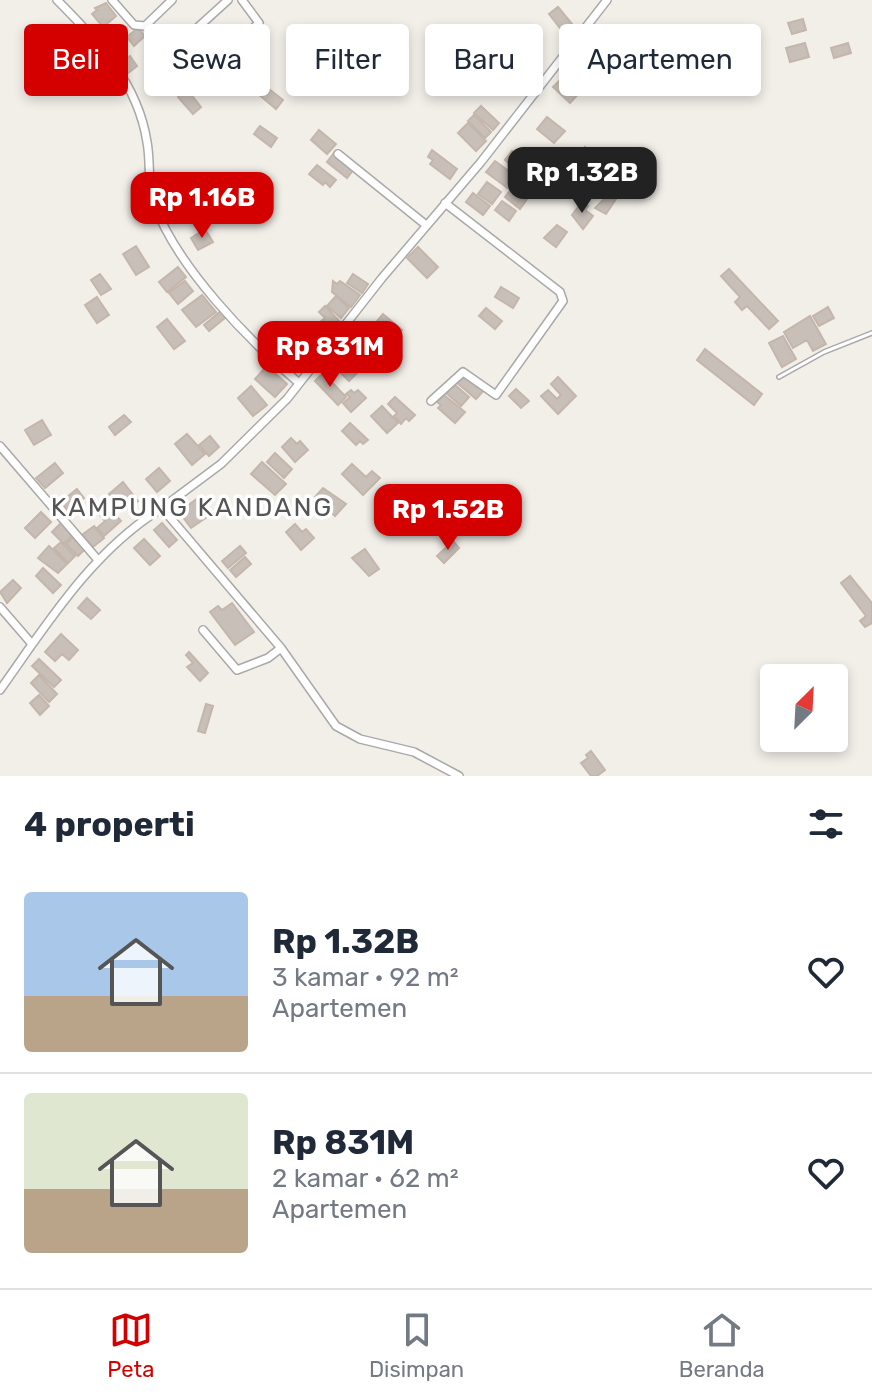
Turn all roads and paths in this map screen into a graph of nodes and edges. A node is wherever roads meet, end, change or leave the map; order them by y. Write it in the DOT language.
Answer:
graph roads {
  1 [pos="57,0"];
  2 [pos="113,0"];
  3 [pos="172,0"];
  4 [pos="228,0"];
  5 [pos="242,0"];
  6 [pos="607,0"];
  7 [pos="147,24"];
  8 [pos="202,24"];
  9 [pos="258,24"];
  10 [pos="144,26"];
  11 [pos="338,154"];
  12 [pos="445,203"];
  13 [pos="426,225"];
  14 [pos="872,333"];
  15 [pos="779,377"];
  16 [pos="299,383"];
  17 [pos="431,401"];
  18 [pos="0,446"];
  19 [pos="162,508"];
  20 [pos="98,560"];
  21 [pos="0,607"];
  22 [pos="203,630"];
  23 [pos="32,644"];
  24 [pos="281,648"];
  25 [pos="0,690"];
  26 [pos="459,776"];
  1 -- 16 [label="street"];
  2 -- 10 [label="street"];
  3 -- 7 [label="street"];
  4 -- 8 [label="street"];
  5 -- 9 [label="street"];
  6 -- 12 [label="street"];
  11 -- 13 [label="street"];
  12 -- 13 [label="street"];
  12 -- 17 [label="street"];
  13 -- 16 [label="street"];
  14 -- 15 [label="lane"];
  16 -- 19 [label="street"];
  18 -- 20 [label="street"];
  19 -- 20 [label="street"];
  19 -- 24 [label="street"];
  20 -- 23 [label="street"];
  21 -- 23 [label="street"];
  22 -- 24 [label="street"];
  23 -- 25 [label="street"];
  24 -- 26 [label="street"];
}
